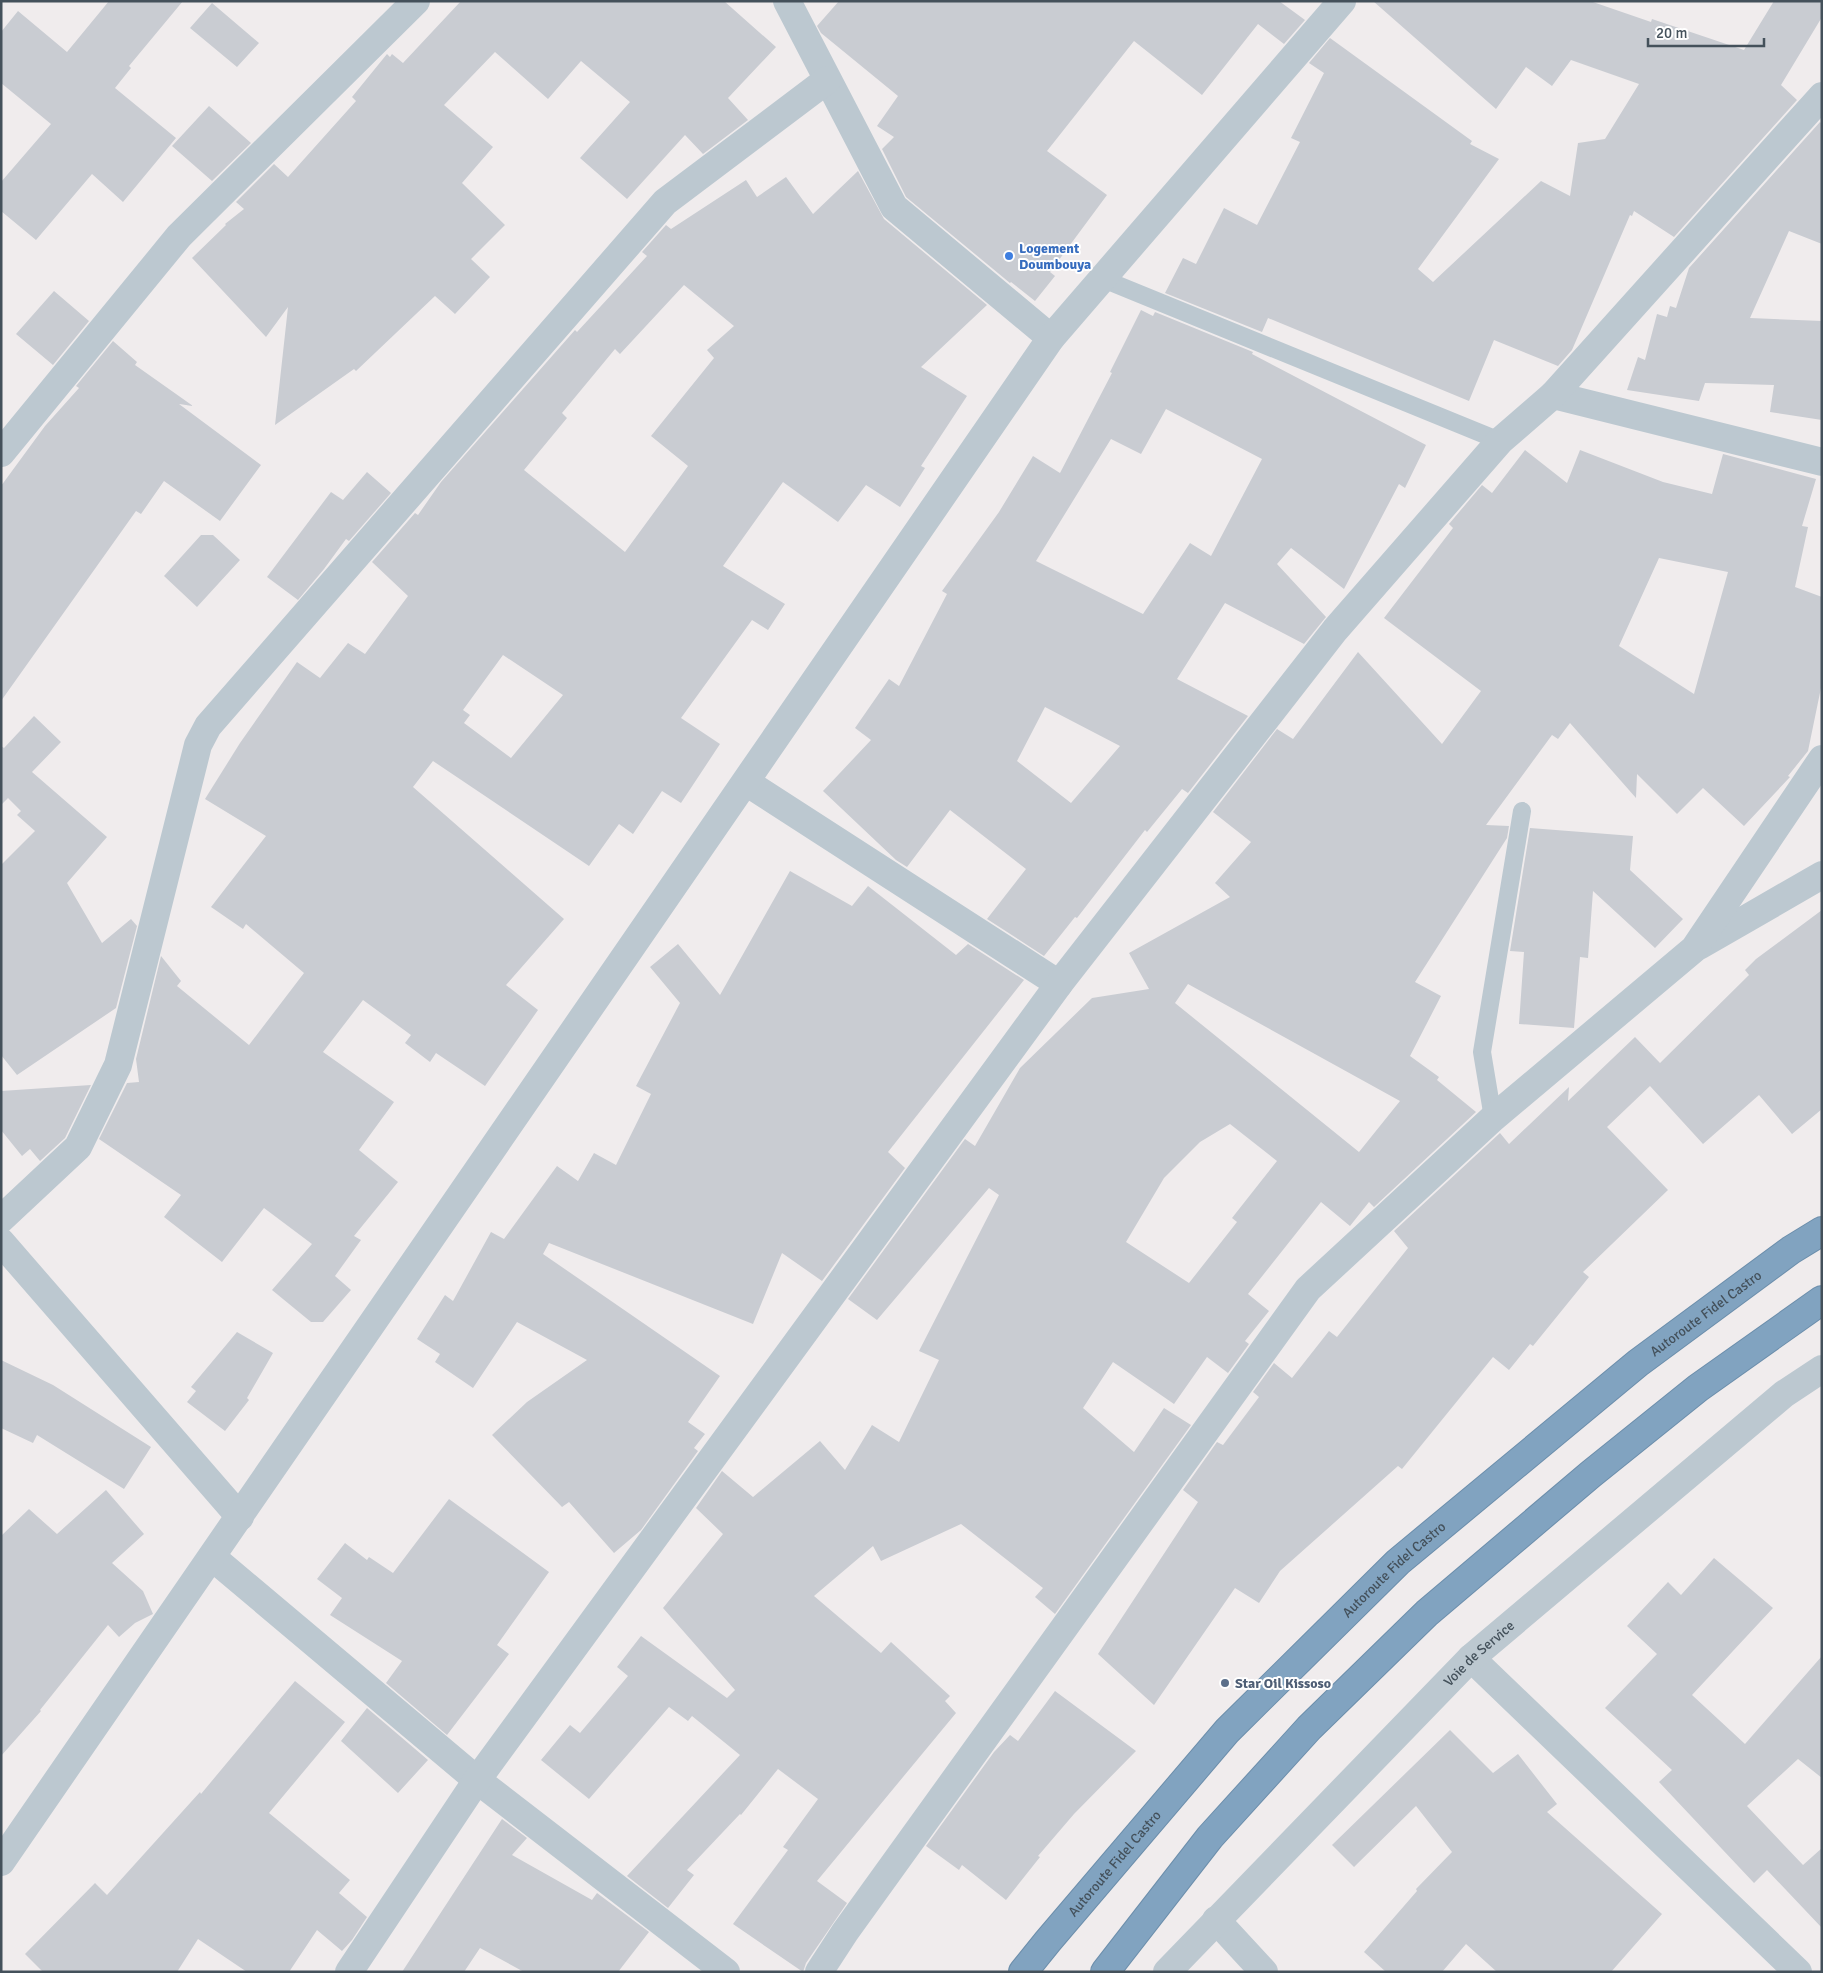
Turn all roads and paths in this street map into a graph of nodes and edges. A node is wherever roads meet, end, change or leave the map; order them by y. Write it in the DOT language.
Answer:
graph roads {
  1 [pos="416,1"];
  2 [pos="787,1"];
  3 [pos="1342,1"];
  4 [pos="828,80"];
  5 [pos="1822,96"];
  6 [pos="1103,279"];
  7 [pos="1051,338"];
  8 [pos="1553,395"];
  9 [pos="1500,441"];
  10 [pos="1,453"];
  11 [pos="1822,462"];
  12 [pos="1822,759"];
  13 [pos="746,782"];
  14 [pos="1522,811"];
  15 [pos="1822,875"];
  16 [pos="1694,949"];
  17 [pos="1059,984"];
  18 [pos="1493,1118"];
  19 [pos="1,1219"];
  20 [pos="1822,1230"];
  21 [pos="1,1242"];
  22 [pos="1822,1300"];
  23 [pos="1822,1369"];
  24 [pos="240,1516"];
  25 [pos="212,1557"];
  26 [pos="1471,1658"];
  27 [pos="477,1780"];
  28 [pos="1,1862"];
  29 [pos="1216,1920"];
  30 [pos="348,1972"];
  31 [pos="726,1972"];
  32 [pos="819,1972"];
  33 [pos="1024,1972"];
  34 [pos="1105,1972"];
  35 [pos="1167,1972"];
  36 [pos="1264,1972"];
  37 [pos="1798,1972"];
  1 -- 10 [label="street"];
  2 -- 4 [label="street"];
  3 -- 6 [label="street"];
  4 -- 7 [label="street"];
  4 -- 19 [label="street"];
  5 -- 8 [label="street"];
  6 -- 7 [label="street"];
  6 -- 9 [label="lane"];
  7 -- 13 [label="street"];
  8 -- 9 [label="street"];
  8 -- 11 [label="street"];
  9 -- 17 [label="street"];
  12 -- 16 [label="street"];
  13 -- 17 [label="street"];
  13 -- 24 [label="street"];
  14 -- 18 [label="lane"];
  15 -- 16 [label="street"];
  16 -- 18 [label="street"];
  17 -- 27 [label="street"];
  18 -- 32 [label="street"];
  20 -- 33 [label="highway, Autoroute Fidel Castro"];
  21 -- 24 [label="street"];
  22 -- 34 [label="highway"];
  23 -- 26 [label="street, Voie de Service"];
  24 -- 25 [label="street"];
  25 -- 27 [label="street"];
  25 -- 28 [label="street"];
  26 -- 29 [label="street, Voie de Service"];
  26 -- 37 [label="street"];
  27 -- 30 [label="street"];
  27 -- 31 [label="street"];
  29 -- 35 [label="street, Voie de Service"];
  29 -- 36 [label="street"];
}
